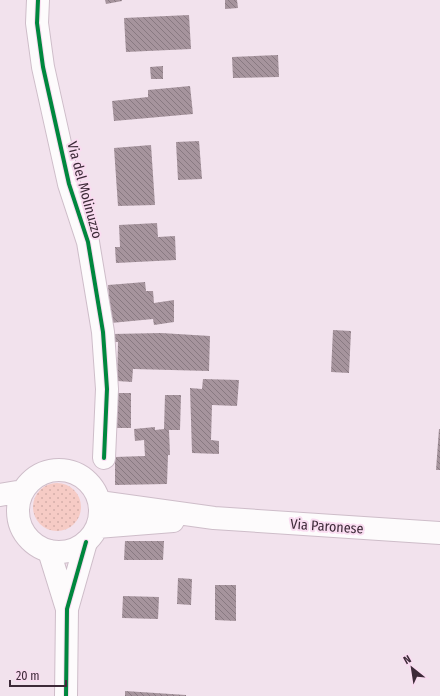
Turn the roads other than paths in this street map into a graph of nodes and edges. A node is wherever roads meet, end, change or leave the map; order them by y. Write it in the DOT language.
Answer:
graph roads {
  1 [pos="38,0"];
  2 [pos="104,458"];
  3 [pos="23,492"];
  4 [pos="0,495"];
  5 [pos="99,502"];
  6 [pos="214,518"];
  7 [pos="10,522"];
  8 [pos="440,533"];
  9 [pos="91,535"];
  10 [pos="49,551"];
  11 [pos="67,609"];
  12 [pos="66,696"];
  1 -- 2 [label="main road, Via del Molinuzzo"];
  3 -- 4 [label="main road"];
  3 -- 5 [label="main road"];
  3 -- 7 [label="main road"];
  5 -- 6 [label="main road, Via Paronese"];
  5 -- 9 [label="main road"];
  6 -- 8 [label="main road, Via Paronese"];
  6 -- 9 [label="main road, Via Paronese"];
  7 -- 10 [label="main road"];
  9 -- 10 [label="main road, Via Paronese"];
  9 -- 11 [label="main road"];
  10 -- 11 [label="main road"];
  11 -- 12 [label="main road"];
}
